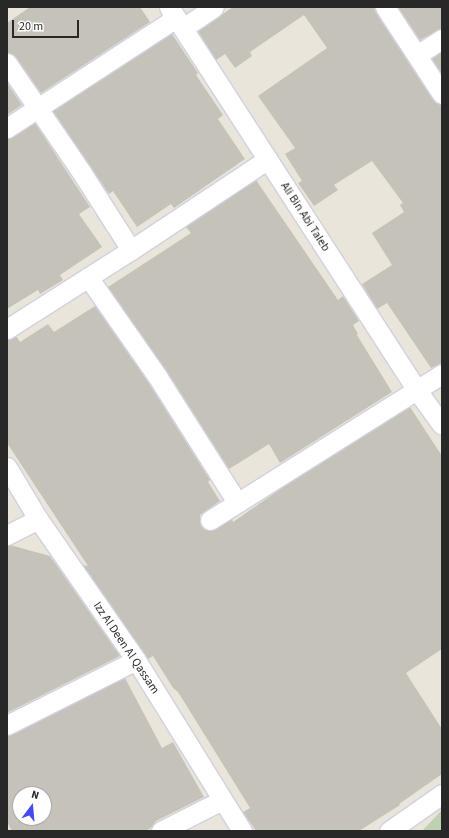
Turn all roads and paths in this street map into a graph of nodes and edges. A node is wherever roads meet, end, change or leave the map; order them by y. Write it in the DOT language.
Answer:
graph roads {
  1 [pos="214,7"];
  2 [pos="385,7"];
  3 [pos="176,18"];
  4 [pos="442,39"];
  5 [pos="417,55"];
  6 [pos="7,62"];
  7 [pos="442,94"];
  8 [pos="38,109"];
  9 [pos="7,128"];
  10 [pos="268,159"];
  11 [pos="131,250"];
  12 [pos="88,277"];
  13 [pos="7,329"];
  14 [pos="442,374"];
  15 [pos="416,389"];
  16 [pos="442,425"];
  17 [pos="7,467"];
  18 [pos="237,502"];
  19 [pos="38,519"];
  20 [pos="210,520"];
  21 [pos="7,535"];
  22 [pos="136,660"];
  23 [pos="7,726"];
  24 [pos="442,794"];
  25 [pos="222,800"];
  26 [pos="161,831"];
  27 [pos="242,831"];
  28 [pos="390,831"];
  1 -- 3 [label="street"];
  2 -- 5 [label="street"];
  3 -- 8 [label="street"];
  3 -- 10 [label="street, Ali Bin Abi Taleb"];
  4 -- 5 [label="street"];
  5 -- 7 [label="street"];
  6 -- 8 [label="street"];
  8 -- 9 [label="street"];
  8 -- 11 [label="street"];
  10 -- 11 [label="street"];
  10 -- 15 [label="street, Ali Bin Abi Taleb"];
  11 -- 12 [label="street"];
  12 -- 13 [label="street"];
  12 -- 18 [label="street"];
  14 -- 15 [label="street"];
  15 -- 16 [label="street, Ali Bin Abi Taleb"];
  15 -- 18 [label="street"];
  17 -- 19 [label="street, Izz Al Deen Al Qassam"];
  18 -- 20 [label="street"];
  19 -- 21 [label="street"];
  19 -- 22 [label="street, Izz Al Deen Al Qassam"];
  22 -- 23 [label="street"];
  22 -- 25 [label="street, Izz Al Deen Al Qassam"];
  24 -- 28 [label="street"];
  25 -- 26 [label="street"];
  25 -- 27 [label="street, Izz Al Deen Al Qassam"];
}
